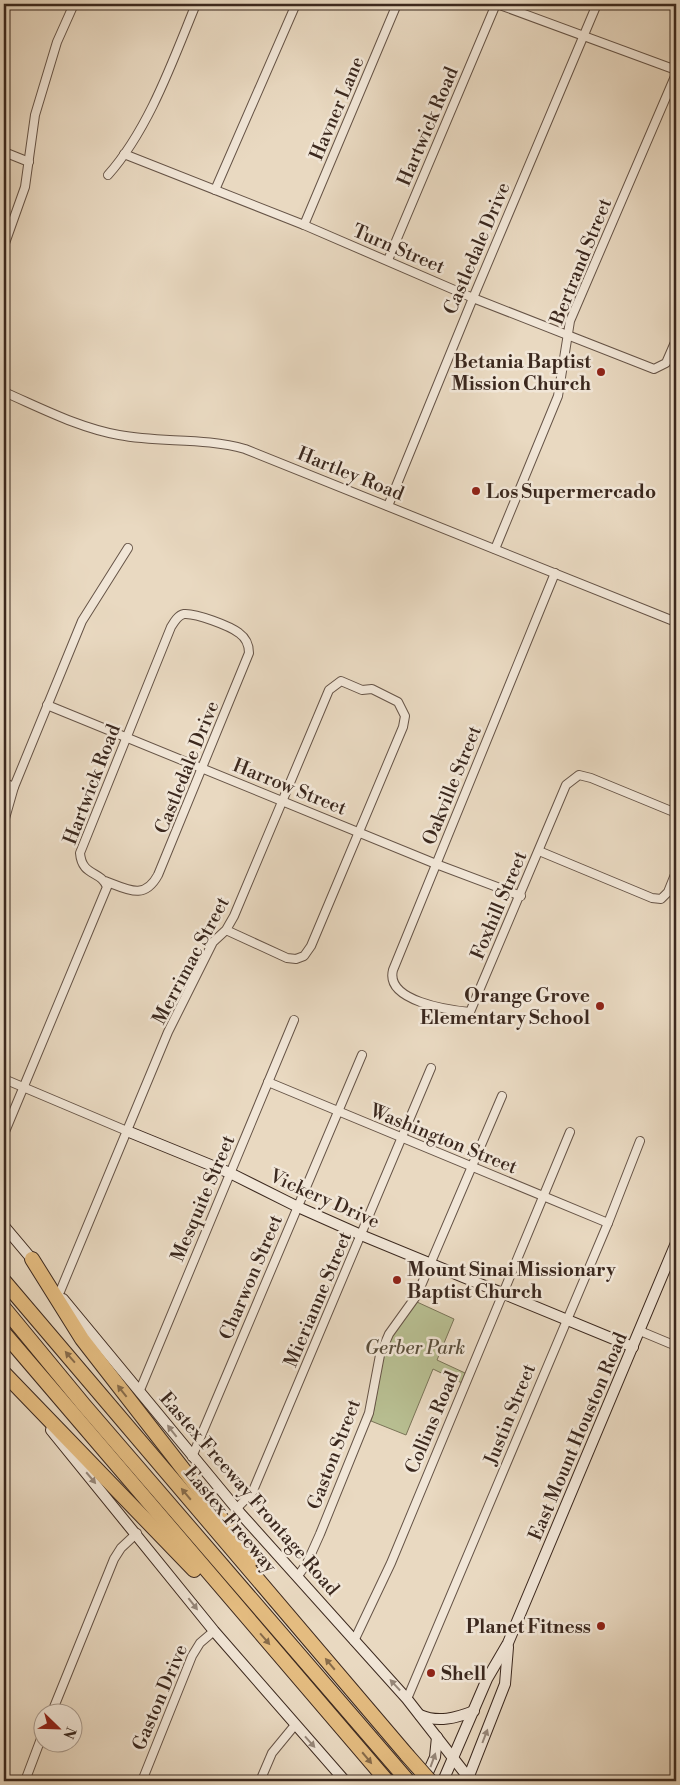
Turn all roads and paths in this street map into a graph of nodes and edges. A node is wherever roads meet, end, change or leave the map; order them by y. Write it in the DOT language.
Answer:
graph roads {
  1 [pos="74,4"];
  2 [pos="196,4"];
  3 [pos="296,4"];
  4 [pos="397,4"];
  5 [pos="497,4"];
  6 [pos="597,4"];
  7 [pos="584,35"];
  8 [pos="676,72"];
  9 [pos="4,152"];
  10 [pos="124,154"];
  11 [pos="29,162"];
  12 [pos="108,175"];
  13 [pos="215,190"];
  14 [pos="304,225"];
  15 [pos="4,246"];
  16 [pos="388,260"];
  17 [pos="473,298"];
  18 [pos="567,336"];
  19 [pos="676,340"];
  20 [pos="4,392"];
  21 [pos="388,506"];
  22 [pos="128,548"];
  23 [pos="495,549"];
  24 [pos="555,574"];
  25 [pos="676,622"];
  26 [pos="221,625"];
  27 [pos="47,705"];
  28 [pos="126,736"];
  29 [pos="203,768"];
  30 [pos="4,783"];
  31 [pos="14,787"];
  32 [pos="282,800"];
  33 [pos="676,813"];
  34 [pos="4,822"];
  35 [pos="358,832"];
  36 [pos="539,851"];
  37 [pos="436,864"];
  38 [pos="676,872"];
  39 [pos="105,881"];
  40 [pos="521,896"];
  41 [pos="226,930"];
  42 [pos="416,999"];
  43 [pos="294,1020"];
  44 [pos="362,1055"];
  45 [pos="431,1068"];
  46 [pos="4,1079"];
  47 [pos="268,1082"];
  48 [pos="24,1087"];
  49 [pos="502,1096"];
  50 [pos="338,1112"];
  51 [pos="127,1131"];
  52 [pos="570,1132"];
  53 [pos="4,1134"];
  54 [pos="402,1138"];
  55 [pos="640,1141"];
  56 [pos="472,1167"];
  57 [pos="230,1173"];
  58 [pos="543,1196"];
  59 [pos="298,1207"];
  60 [pos="608,1223"];
  61 [pos="4,1226"];
  62 [pos="361,1235"];
  63 [pos="676,1243"];
  64 [pos="32,1259"];
  65 [pos="431,1263"];
  66 [pos="4,1281"];
  67 [pos="503,1293"];
  68 [pos="59,1294"];
  69 [pos="4,1308"];
  70 [pos="567,1320"];
  71 [pos="640,1331"];
  72 [pos="4,1333"];
  73 [pos="676,1346"];
  74 [pos="633,1347"];
  75 [pos="4,1373"];
  76 [pos="140,1390"];
  77 [pos="192,1457"];
  78 [pos="236,1509"];
  79 [pos="137,1533"];
  80 [pos="298,1576"];
  81 [pos="240,1611"];
  82 [pos="297,1625"];
  83 [pos="214,1631"];
  84 [pos="354,1641"];
  85 [pos="508,1643"];
  86 [pos="484,1687"];
  87 [pos="501,1694"];
  88 [pos="407,1699"];
  89 [pos="56,1702"];
  90 [pos="474,1711"];
  91 [pos="420,1715"];
  92 [pos="294,1725"];
  93 [pos="437,1738"];
  94 [pos="36,1752"];
  95 [pos="453,1759"];
  96 [pos="404,1777"];
  97 [pos="469,1780"];
  98 [pos="25,1781"];
  99 [pos="142,1781"];
  100 [pos="260,1781"];
  101 [pos="344,1781"];
  102 [pos="387,1781"];
  103 [pos="424,1781"];
  104 [pos="430,1781"];
  105 [pos="443,1781"];
  1 -- 11 [label="street"];
  2 -- 10 [label="street"];
  3 -- 13 [label="street"];
  4 -- 14 [label="street, Havner Lane"];
  5 -- 7 [label="street"];
  5 -- 16 [label="street, Hartwick Road"];
  6 -- 7 [label="street, Castledale Drive"];
  7 -- 8 [label="street"];
  7 -- 17 [label="street, Castledale Drive"];
  8 -- 18 [label="street, Bertrand Street"];
  9 -- 11 [label="street"];
  10 -- 12 [label="street"];
  10 -- 13 [label="street, Turn Street"];
  11 -- 15 [label="street"];
  13 -- 14 [label="street, Turn Street"];
  14 -- 16 [label="street, Turn Street"];
  16 -- 17 [label="street, Turn Street"];
  17 -- 18 [label="street, Turn Street"];
  17 -- 21 [label="street, Castledale Drive"];
  18 -- 19 [label="street, Turn Street"];
  18 -- 23 [label="street, Bertrand Street"];
  20 -- 21 [label="street, Hartley Road"];
  21 -- 23 [label="street, Hartley Road"];
  22 -- 27 [label="street"];
  23 -- 24 [label="street, Hartley Road"];
  24 -- 25 [label="street, Hartley Road"];
  24 -- 37 [label="street, Oakville Street"];
  26 -- 28 [label="street, Hartwick Road"];
  26 -- 29 [label="street, Castledale Drive"];
  27 -- 28 [label="street, Harrow Street"];
  27 -- 31 [label="street"];
  28 -- 29 [label="street, Harrow Street"];
  28 -- 39 [label="street, Hartwick Road"];
  29 -- 32 [label="street, Harrow Street"];
  29 -- 39 [label="street, Castledale Drive"];
  30 -- 31 [label="street"];
  31 -- 34 [label="street"];
  32 -- 35 [label="street, Harrow Street"];
  32 -- 35 [label="street, Merrimac Street"];
  32 -- 41 [label="street, Merrimac Street"];
  33 -- 36 [label="street, Foxhill Street"];
  35 -- 37 [label="street, Harrow Street"];
  35 -- 41 [label="street, Merrimac Street"];
  36 -- 38 [label="street"];
  36 -- 40 [label="street, Foxhill Street"];
  37 -- 40 [label="street, Harrow Street"];
  37 -- 42 [label="street, Oakville Street"];
  39 -- 48 [label="street"];
  40 -- 42 [label="street, Foxhill Street"];
  41 -- 51 [label="street, Merrimac Street"];
  43 -- 47 [label="street, Mesquite Street"];
  44 -- 50 [label="street, Charwon Street"];
  45 -- 54 [label="street, Mierianne Street"];
  46 -- 48 [label="street, Vickery Drive"];
  47 -- 50 [label="street, Washington Street"];
  47 -- 57 [label="street, Mesquite Street"];
  48 -- 51 [label="street, Vickery Drive"];
  48 -- 53 [label="street"];
  49 -- 56 [label="street, Gaston Street"];
  50 -- 54 [label="street, Washington Street"];
  50 -- 59 [label="street, Charwon Street"];
  51 -- 57 [label="main road, Vickery Drive"];
  51 -- 68 [label="street, Merrimac Street"];
  52 -- 58 [label="street, Collins Road"];
  54 -- 56 [label="street, Washington Street"];
  54 -- 62 [label="street, Mierianne Street"];
  55 -- 60 [label="street, Justin Street"];
  56 -- 58 [label="street, Washington Street"];
  56 -- 65 [label="street, Gaston Street"];
  57 -- 59 [label="main road, Vickery Drive"];
  57 -- 76 [label="street, Mesquite Street"];
  58 -- 60 [label="street, Washington Street"];
  58 -- 67 [label="street, Collins Road"];
  59 -- 62 [label="main road, Vickery Drive"];
  59 -- 77 [label="street, Charwon Street"];
  60 -- 70 [label="street, Justin Street"];
  61 -- 64 [label="main road, Eastex Freeway Frontage Road"];
  62 -- 65 [label="main road, Vickery Drive"];
  62 -- 78 [label="street, Mierianne Street"];
  63 -- 71 [label="main road, East Mount Houston Road"];
  64 -- 68 [label="main road, Eastex Freeway Frontage Road"];
  82 -- 64 [label="highway, one-way"];
  65 -- 67 [label="main road, Vickery Drive"];
  65 -- 80 [label="street, Gaston Street"];
  82 -- 66 [label="highway, Eastex Freeway, one-way"];
  67 -- 70 [label="main road, Vickery Drive"];
  67 -- 84 [label="street, Collins Road"];
  68 -- 76 [label="main road, Eastex Freeway Frontage Road"];
  69 -- 96 [label="highway"];
  70 -- 74 [label="main road, Vickery Drive"];
  70 -- 88 [label="street, Justin Street"];
  71 -- 73 [label="street"];
  71 -- 74 [label="main road, East Mount Houston Road"];
  72 -- 81 [label="highway"];
  74 -- 85 [label="main road, East Mount Houston Road"];
  75 -- 79 [label="main road, one-way"];
  75 -- 81 [label="highway"];
  77 -- 76 [label="main road, Eastex Freeway Frontage Road, one-way"];
  77 -- 78 [label="main road, Eastex Freeway Frontage Road"];
  78 -- 80 [label="main road, Eastex Freeway Frontage Road"];
  79 -- 83 [label="main road, one-way"];
  79 -- 89 [label="street"];
  80 -- 84 [label="main road, Eastex Freeway Frontage Road"];
  81 -- 102 [label="highway, one-way"];
  104 -- 82 [label="highway, Eastex Freeway, one-way, bridge"];
  83 -- 92 [label="main road"];
  83 -- 99 [label="street, Gaston Drive"];
  88 -- 84 [label="main road, Eastex Freeway Frontage Road, one-way"];
  85 -- 86 [label="main road, East Mount Houston Road"];
  85 -- 87 [label="main road, East Mount Houston Road"];
  86 -- 87 [label="main road"];
  86 -- 90 [label="main road, East Mount Houston Road"];
  97 -- 87 [label="main road, East Mount Houston Road, one-way"];
  88 -- 91 [label="main road, Eastex Freeway Frontage Road"];
  90 -- 91 [label="main road"];
  90 -- 95 [label="main road, East Mount Houston Road"];
  91 -- 93 [label="main road, Eastex Freeway Frontage Road"];
  92 -- 100 [label="street"];
  92 -- 101 [label="main road, one-way"];
  93 -- 95 [label="main road, Eastex Freeway Frontage Road"];
  103 -- 93 [label="main road, one-way"];
  94 -- 98 [label="street"];
  95 -- 97 [label="main road, Eastex Freeway Frontage Road"];
  95 -- 105 [label="main road, East Mount Houston Road"];
}
